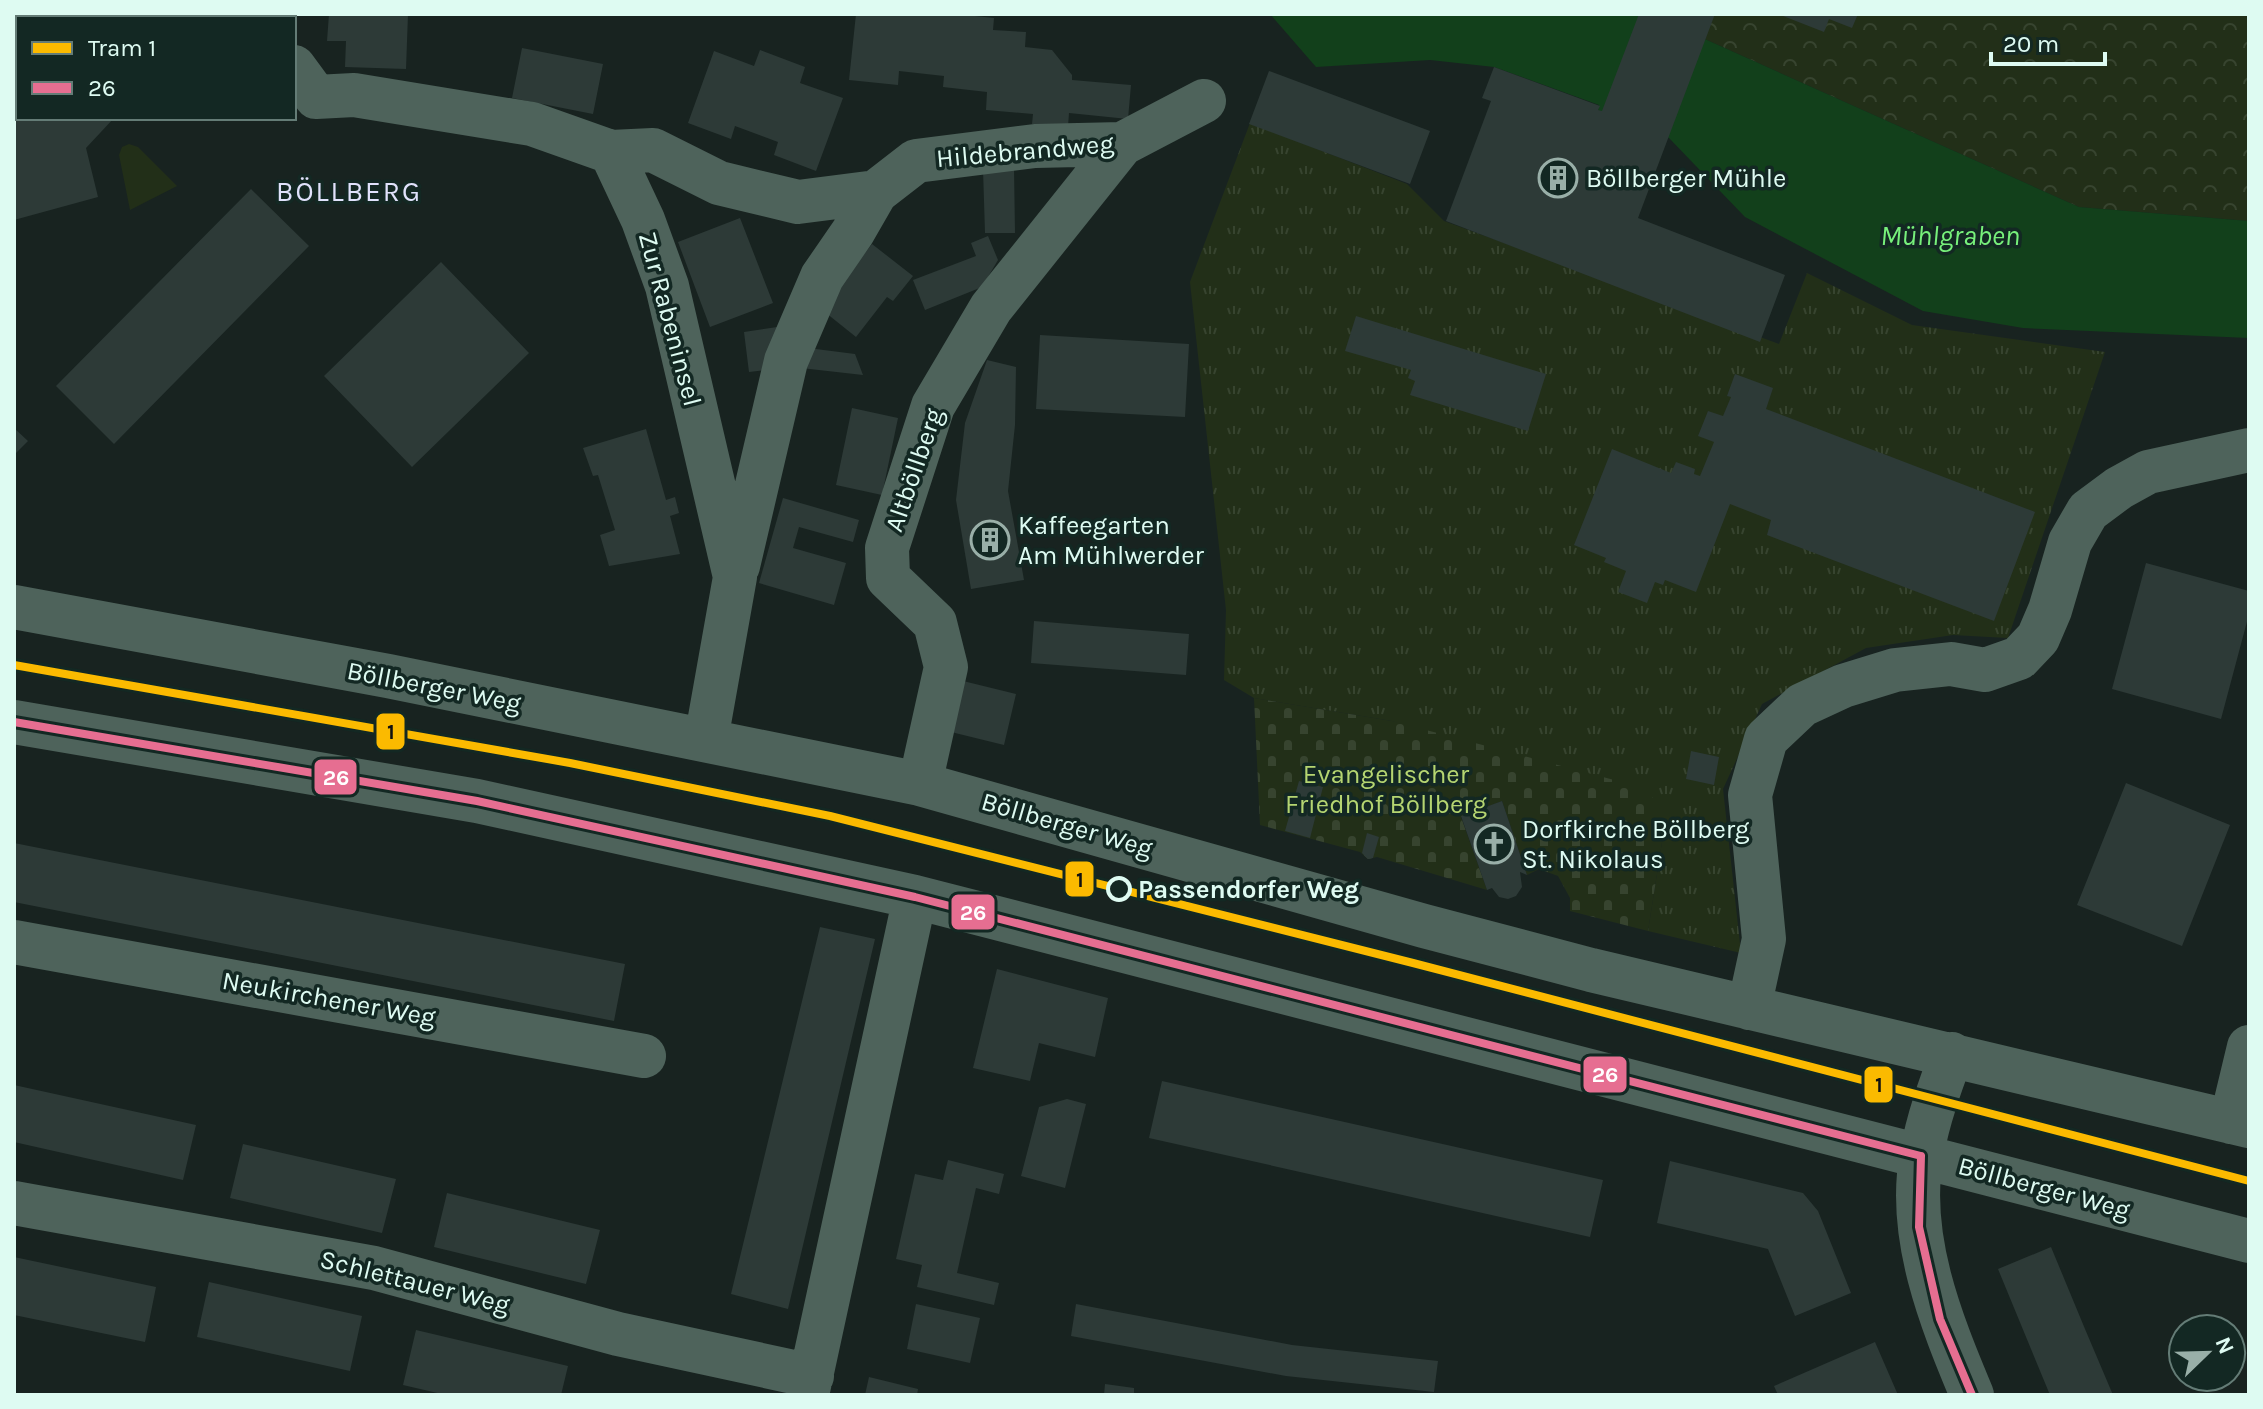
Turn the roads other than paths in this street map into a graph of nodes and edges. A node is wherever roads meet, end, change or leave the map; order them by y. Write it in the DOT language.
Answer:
graph roads {
  1 [pos="301,88"];
  2 [pos="1204,101"];
  3 [pos="1122,144"];
  4 [pos="611,152"];
  5 [pos="876,192"];
  6 [pos="2249,450"];
  7 [pos="735,577"];
  8 [pos="14,607"];
  9 [pos="14,722"];
  10 [pos="706,740"];
  11 [pos="920,784"];
  12 [pos="915,897"];
  13 [pos="14,942"];
  14 [pos="1749,1008"];
  15 [pos="2249,1047"];
  16 [pos="1952,1054"];
  17 [pos="644,1056"];
  18 [pos="2240,1124"];
  19 [pos="1921,1156"];
  20 [pos="14,1203"];
  21 [pos="2249,1241"];
  22 [pos="810,1386"];
  23 [pos="1972,1395"];
  1 -- 4 [label="street"];
  2 -- 3 [label="street, Hildebrandweg"];
  3 -- 5 [label="street, Hildebrandweg"];
  3 -- 11 [label="street, Altböllberg"];
  4 -- 5 [label="street"];
  4 -- 7 [label="street, Zur Rabeninsel"];
  5 -- 7 [label="street, Hildebrandweg"];
  6 -- 14 [label="street"];
  7 -- 10 [label="street, Zur Rabeninsel"];
  8 -- 10 [label="street, Böllberger Weg"];
  9 -- 12 [label="street, Böllberger Weg"];
  10 -- 11 [label="street, Böllberger Weg"];
  11 -- 14 [label="street, Böllberger Weg"];
  12 -- 19 [label="street, Böllberger Weg"];
  12 -- 22 [label="street"];
  13 -- 17 [label="street, Neukirchener Weg"];
  14 -- 16 [label="street, Böllberger Weg"];
  15 -- 18 [label="street"];
  16 -- 18 [label="street, Böllberger Weg"];
  16 -- 19 [label="street"];
  19 -- 21 [label="street, Böllberger Weg"];
  19 -- 23 [label="street"];
  20 -- 22 [label="street, Schlettauer Weg"];
}
